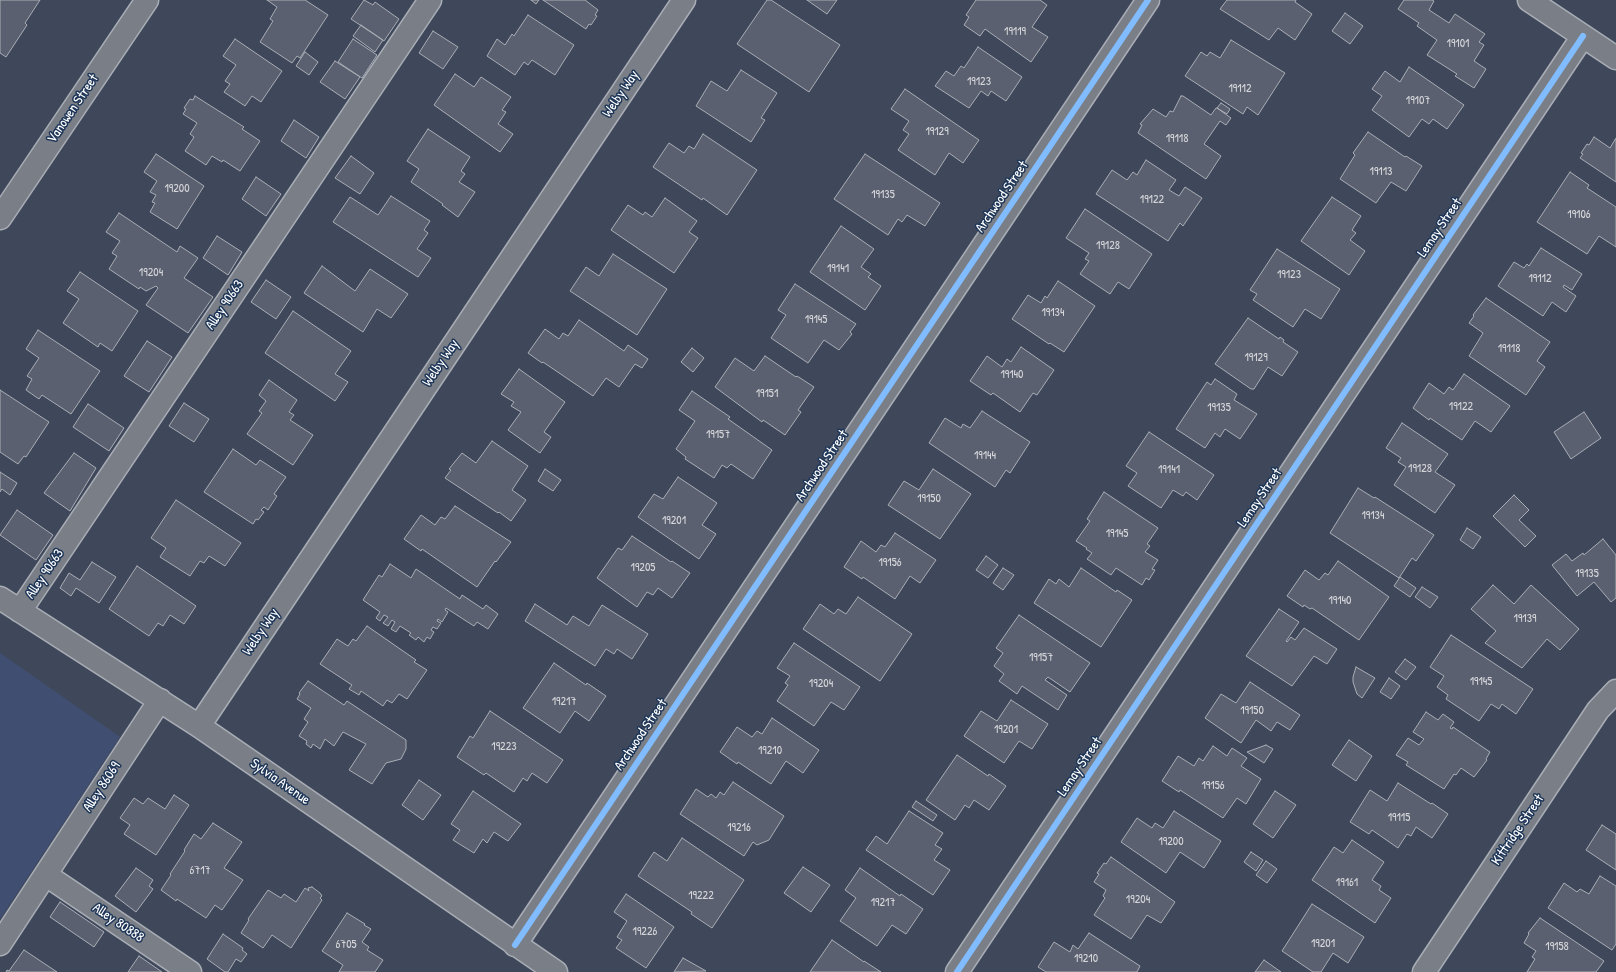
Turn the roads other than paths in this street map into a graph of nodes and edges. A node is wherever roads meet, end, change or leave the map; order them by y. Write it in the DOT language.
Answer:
graph roads {
  1 [pos="147,0"];
  2 [pos="430,0"];
  3 [pos="684,0"];
  4 [pos="1148,0"];
  5 [pos="1529,0"];
  6 [pos="1583,36"];
  7 [pos="1616,58"];
  8 [pos="0,218"];
  9 [pos="0,598"];
  10 [pos="20,611"];
  11 [pos="1616,691"];
  12 [pos="160,700"];
  13 [pos="198,726"];
  14 [pos="46,875"];
  15 [pos="0,944"];
  16 [pos="515,945"];
  17 [pos="190,972"];
  18 [pos="556,972"];
  19 [pos="957,972"];
  20 [pos="1424,972"];
  1 -- 8 [label="street, Vanowen Street"];
  2 -- 10 [label="street, Alley 90663"];
  3 -- 13 [label="street, Welby Way"];
  4 -- 16 [label="street, Archwood Street"];
  5 -- 6 [label="street"];
  6 -- 7 [label="street"];
  6 -- 19 [label="street, Lemay Street"];
  9 -- 10 [label="street, Sylvia Avenue"];
  10 -- 12 [label="street, Sylvia Avenue"];
  11 -- 20 [label="street, Kittridge Street"];
  12 -- 13 [label="street, Sylvia Avenue"];
  12 -- 14 [label="street, Alley 86069"];
  13 -- 16 [label="street, Sylvia Avenue"];
  14 -- 15 [label="street, Alley 86069"];
  14 -- 17 [label="street, Alley 80888"];
  16 -- 18 [label="street, Sylvia Avenue"];
}
